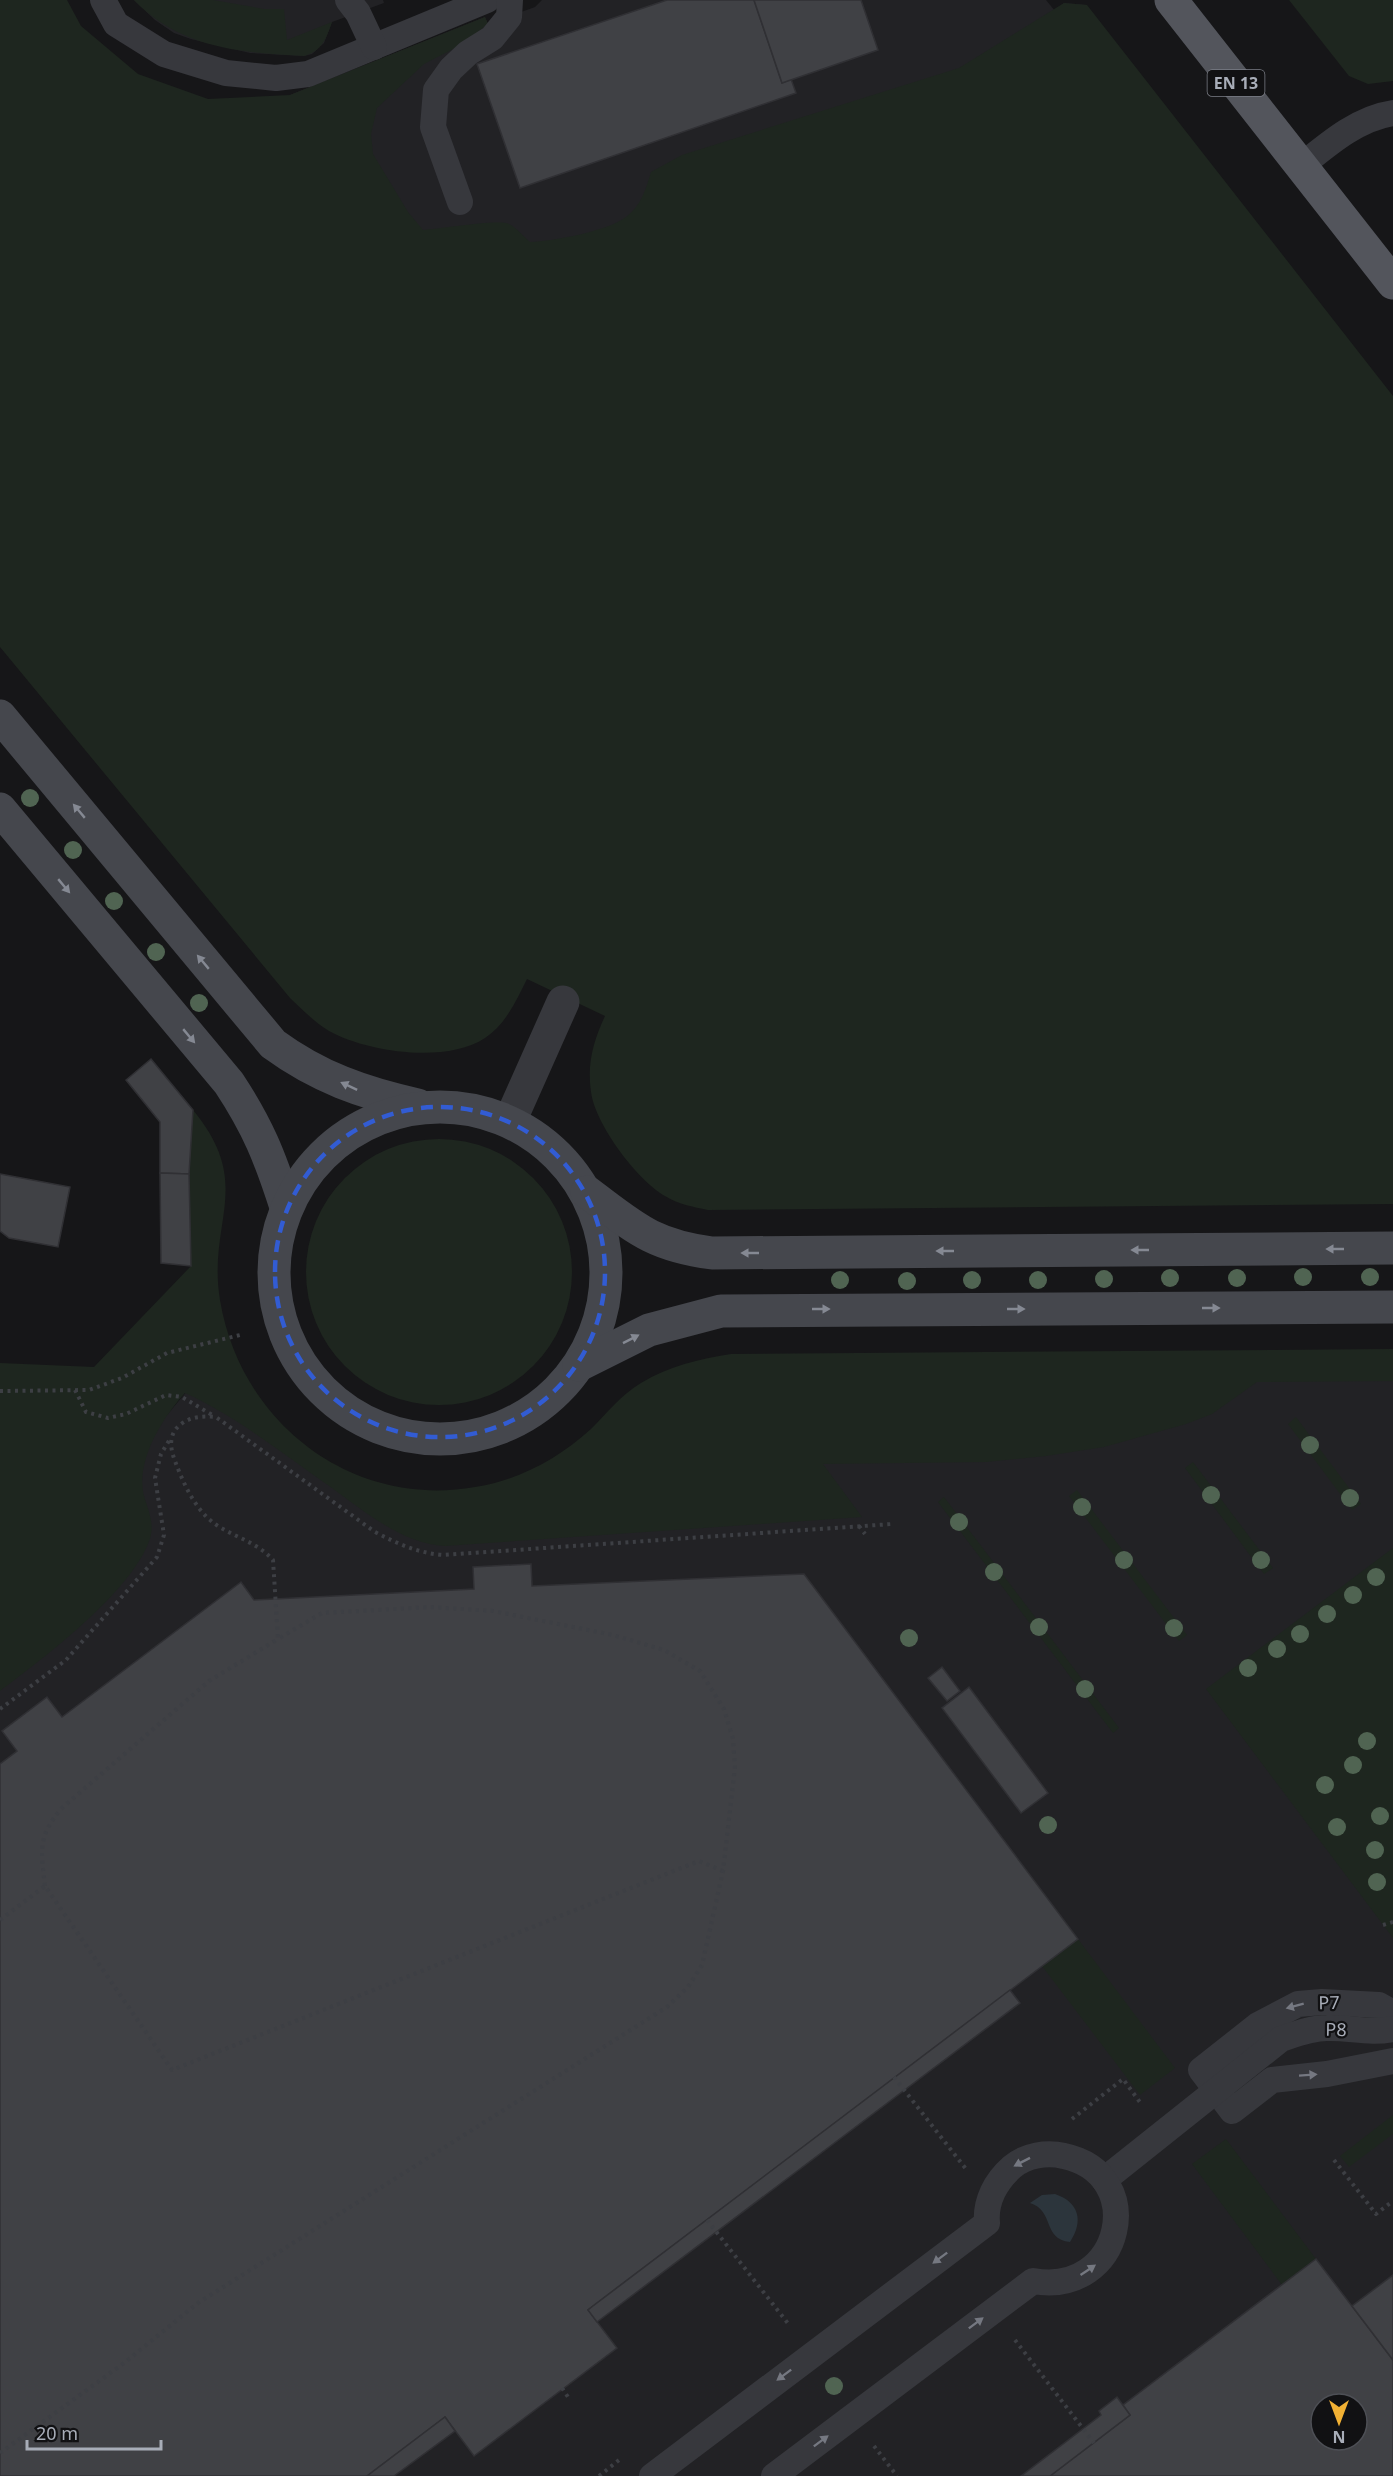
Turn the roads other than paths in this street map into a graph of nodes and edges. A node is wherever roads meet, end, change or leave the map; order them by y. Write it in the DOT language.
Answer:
graph roads {
  1 [pos="103,0"];
  2 [pos="348,0"];
  3 [pos="487,0"];
  4 [pos="510,0"];
  5 [pos="1171,0"];
  6 [pos="374,47"];
  7 [pos="1393,113"];
  8 [pos="1301,166"];
  9 [pos="460,202"];
  10 [pos="1393,283"];
  11 [pos="0,716"];
  12 [pos="0,809"];
  13 [pos="563,1002"];
  14 [pos="425,1107"];
  15 [pos="510,1121"];
  16 [pos="585,1191"];
  17 [pos="286,1207"];
  18 [pos="1393,1248"];
  19 [pos="1393,1307"];
  20 [pos="579,1365"];
  21 [pos="1393,2013"];
  22 [pos="1273,2029"];
  23 [pos="1393,2029"];
  24 [pos="1393,2061"];
  25 [pos="1215,2089"];
  26 [pos="1104,2180"];
  27 [pos="652,2476"];
  28 [pos="774,2476"];
  1 -- 6 [label="lane"];
  2 -- 6 [label="lane"];
  3 -- 6 [label="lane"];
  4 -- 9 [label="lane"];
  5 -- 8 [label="main road, EN 13"];
  7 -- 8 [label="lane"];
  8 -- 10 [label="main road, EN 13"];
  14 -- 11 [label="main road, one-way"];
  12 -- 17 [label="main road, one-way"];
  13 -- 15 [label="street"];
  14 -- 15 [label="main road"];
  14 -- 17 [label="main road"];
  15 -- 16 [label="main road"];
  18 -- 16 [label="main road, one-way"];
  16 -- 20 [label="main road"];
  17 -- 20 [label="main road"];
  20 -- 19 [label="main road, one-way"];
  21 -- 22 [label="lane, P7, one-way"];
  22 -- 23 [label="lane, P8"];
  22 -- 25 [label="lane"];
  25 -- 24 [label="lane, one-way"];
  25 -- 26 [label="lane"];
  26 -- 27 [label="lane, one-way"];
  28 -- 26 [label="lane, one-way"];
}
